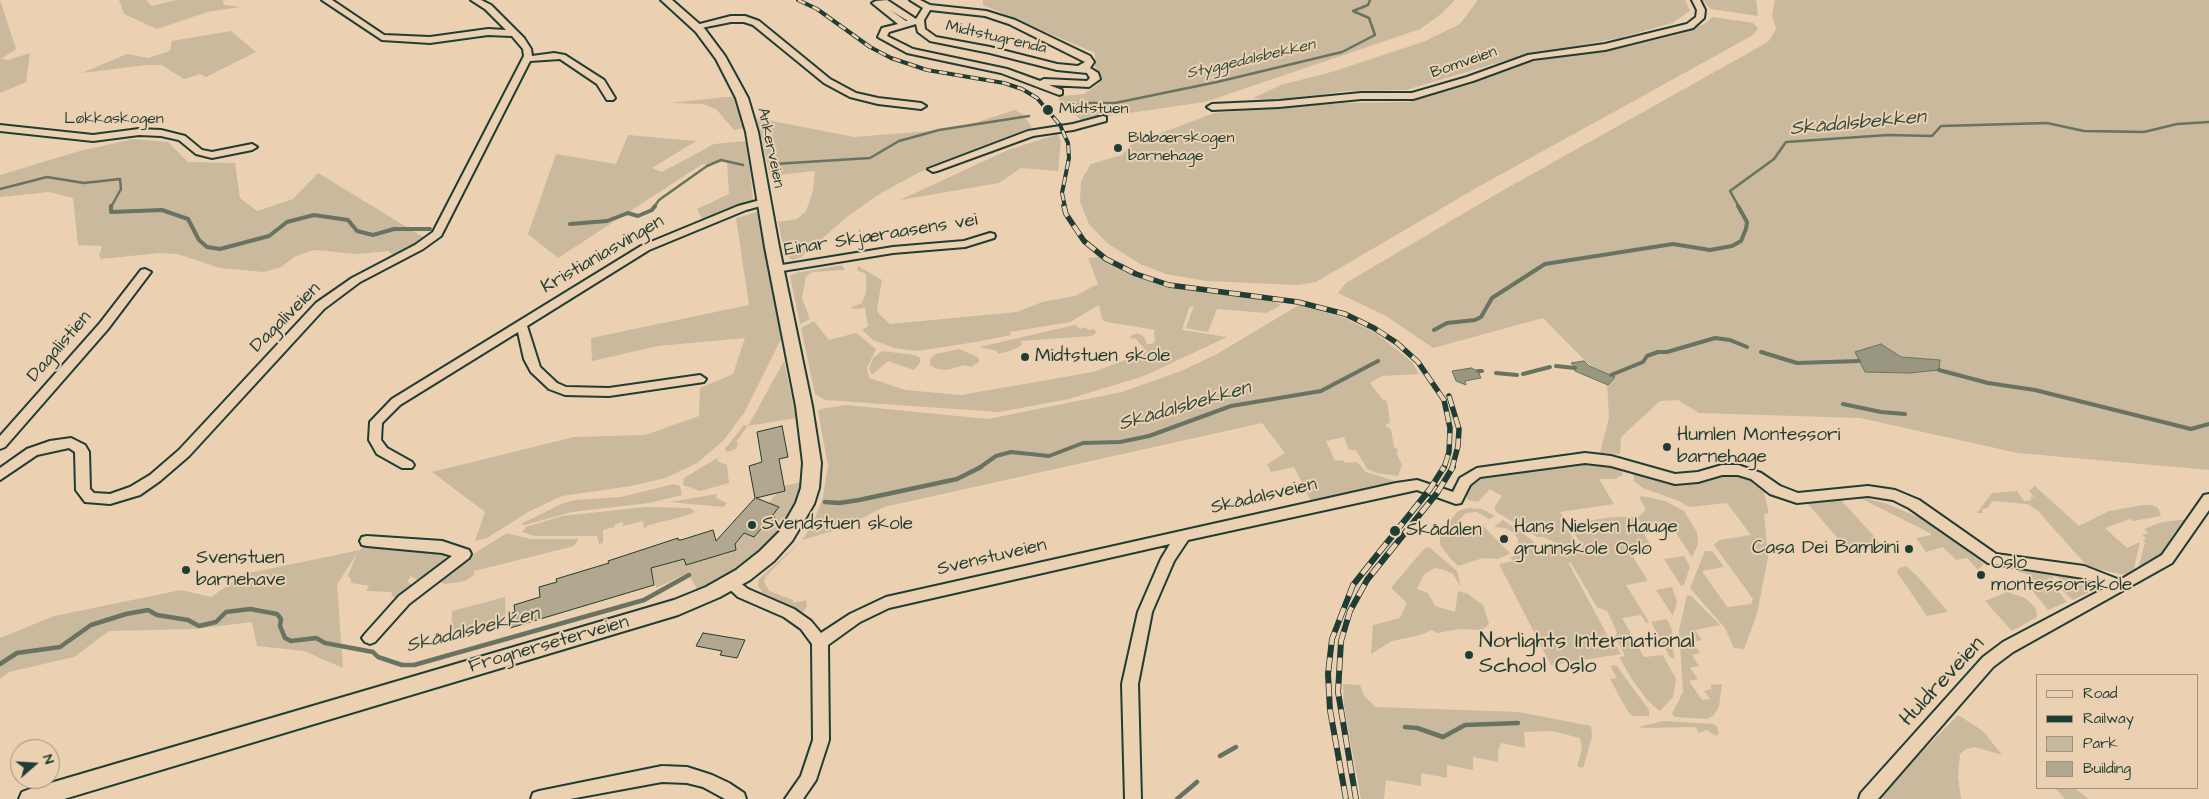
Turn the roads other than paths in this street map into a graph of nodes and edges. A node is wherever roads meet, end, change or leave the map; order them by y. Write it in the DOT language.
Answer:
graph roads {
  1 [pos="326,0"];
  2 [pos="475,0"];
  3 [pos="666,0"];
  4 [pos="914,0"];
  5 [pos="1696,0"];
  6 [pos="928,7"];
  7 [pos="917,20"];
  8 [pos="902,23"];
  9 [pos="696,26"];
  10 [pos="513,33"];
  11 [pos="527,59"];
  12 [pos="1078,69"];
  13 [pos="1004,71"];
  14 [pos="1059,92"];
  15 [pos="610,98"];
  16 [pos="920,106"];
  17 [pos="1212,107"];
  18 [pos="1103,119"];
  19 [pos="0,128"];
  20 [pos="252,147"];
  21 [pos="933,169"];
  22 [pos="764,202"];
  23 [pos="990,236"];
  24 [pos="776,269"];
  25 [pos="145,272"];
  26 [pos="518,325"];
  27 [pos="700,379"];
  28 [pos="0,444"];
  29 [pos="406,465"];
  30 [pos="0,475"];
  31 [pos="2209,499"];
  32 [pos="1183,536"];
  33 [pos="367,542"];
  34 [pos="730,583"];
  35 [pos="2121,586"];
  36 [pos="370,638"];
  37 [pos="820,642"];
  38 [pos="30,799"];
  39 [pos="539,799"];
  40 [pos="738,799"];
  41 [pos="793,799"];
  42 [pos="1133,799"];
  43 [pos="1867,799"];
  1 -- 10 [label="street"];
  2 -- 10 [label="street"];
  3 -- 9 [label="main road, Ankerveien"];
  4 -- 6 [label="street, Midtstugrenda"];
  5 -- 17 [label="street, Bomveien"];
  6 -- 7 [label="street, Midtstugrenda"];
  6 -- 12 [label="street, Midtstugrenda"];
  7 -- 8 [label="street, Midtstugrenda"];
  7 -- 12 [label="street, Midtstugrenda"];
  7 -- 13 [label="street, Midtstugrenda"];
  9 -- 16 [label="street"];
  9 -- 22 [label="main road, Ankerveien"];
  10 -- 11 [label="street"];
  11 -- 15 [label="street"];
  11 -- 30 [label="street, Dagaliveien"];
  12 -- 13 [label="street, Midtstugrenda"];
  13 -- 14 [label="street, Midtstugrenda"];
  18 -- 21 [label="street"];
  19 -- 20 [label="street, Løkkaskogen"];
  22 -- 24 [label="main road, Ankerveien"];
  22 -- 26 [label="street, Kristianiasvingen"];
  23 -- 24 [label="street, Einar Skjæraasens vei"];
  24 -- 34 [label="main road, Frognerseterveien"];
  25 -- 28 [label="street, Dagalistien"];
  26 -- 27 [label="street"];
  26 -- 29 [label="street, Kristianiasvingen"];
  31 -- 35 [label="street, Huldreveien"];
  32 -- 35 [label="street, Skådalsveien"];
  32 -- 37 [label="street, Svenstuveien"];
  32 -- 42 [label="street"];
  33 -- 36 [label="street"];
  34 -- 37 [label="street"];
  34 -- 38 [label="main road, Frognerseterveien"];
  35 -- 43 [label="street, Huldreveien"];
  37 -- 41 [label="street"];
  39 -- 40 [label="street"];
}
